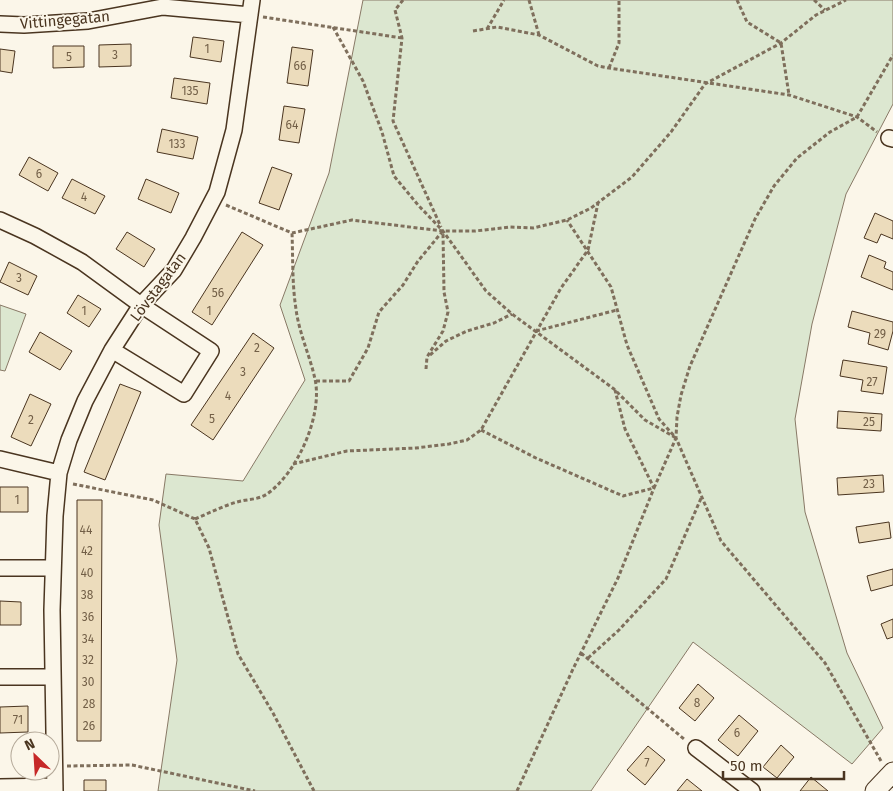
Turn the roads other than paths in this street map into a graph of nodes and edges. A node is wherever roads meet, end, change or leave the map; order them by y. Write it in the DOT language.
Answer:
graph roads {
  1 [pos="251,7"];
  2 [pos="0,24"];
  3 [pos="0,220"];
  4 [pos="141,306"];
  5 [pos="112,350"];
  6 [pos="0,459"];
  7 [pos="60,473"];
  8 [pos="0,568"];
  9 [pos="53,568"];
  10 [pos="0,677"];
  11 [pos="53,677"];
  12 [pos="696,748"];
  13 [pos="891,774"];
  14 [pos="0,787"];
  15 [pos="55,788"];
  16 [pos="752,791"];
  17 [pos="875,791"];
  1 -- 2 [label="street, Vittingegatan"];
  1 -- 4 [label="street, Lövstagatan"];
  3 -- 4 [label="street"];
  4 -- 5 [label="street, Lövstagatan"];
  4 -- 5 [label="street"];
  5 -- 7 [label="street, Lövstagatan"];
  6 -- 7 [label="street"];
  7 -- 9 [label="street, Lövstagatan"];
  8 -- 9 [label="street"];
  9 -- 11 [label="street, Lövstagatan"];
  10 -- 11 [label="street"];
  11 -- 15 [label="street, Lövstagatan"];
  12 -- 16 [label="street"];
  13 -- 17 [label="street"];
  14 -- 15 [label="street, Lövstagatan"];
}
